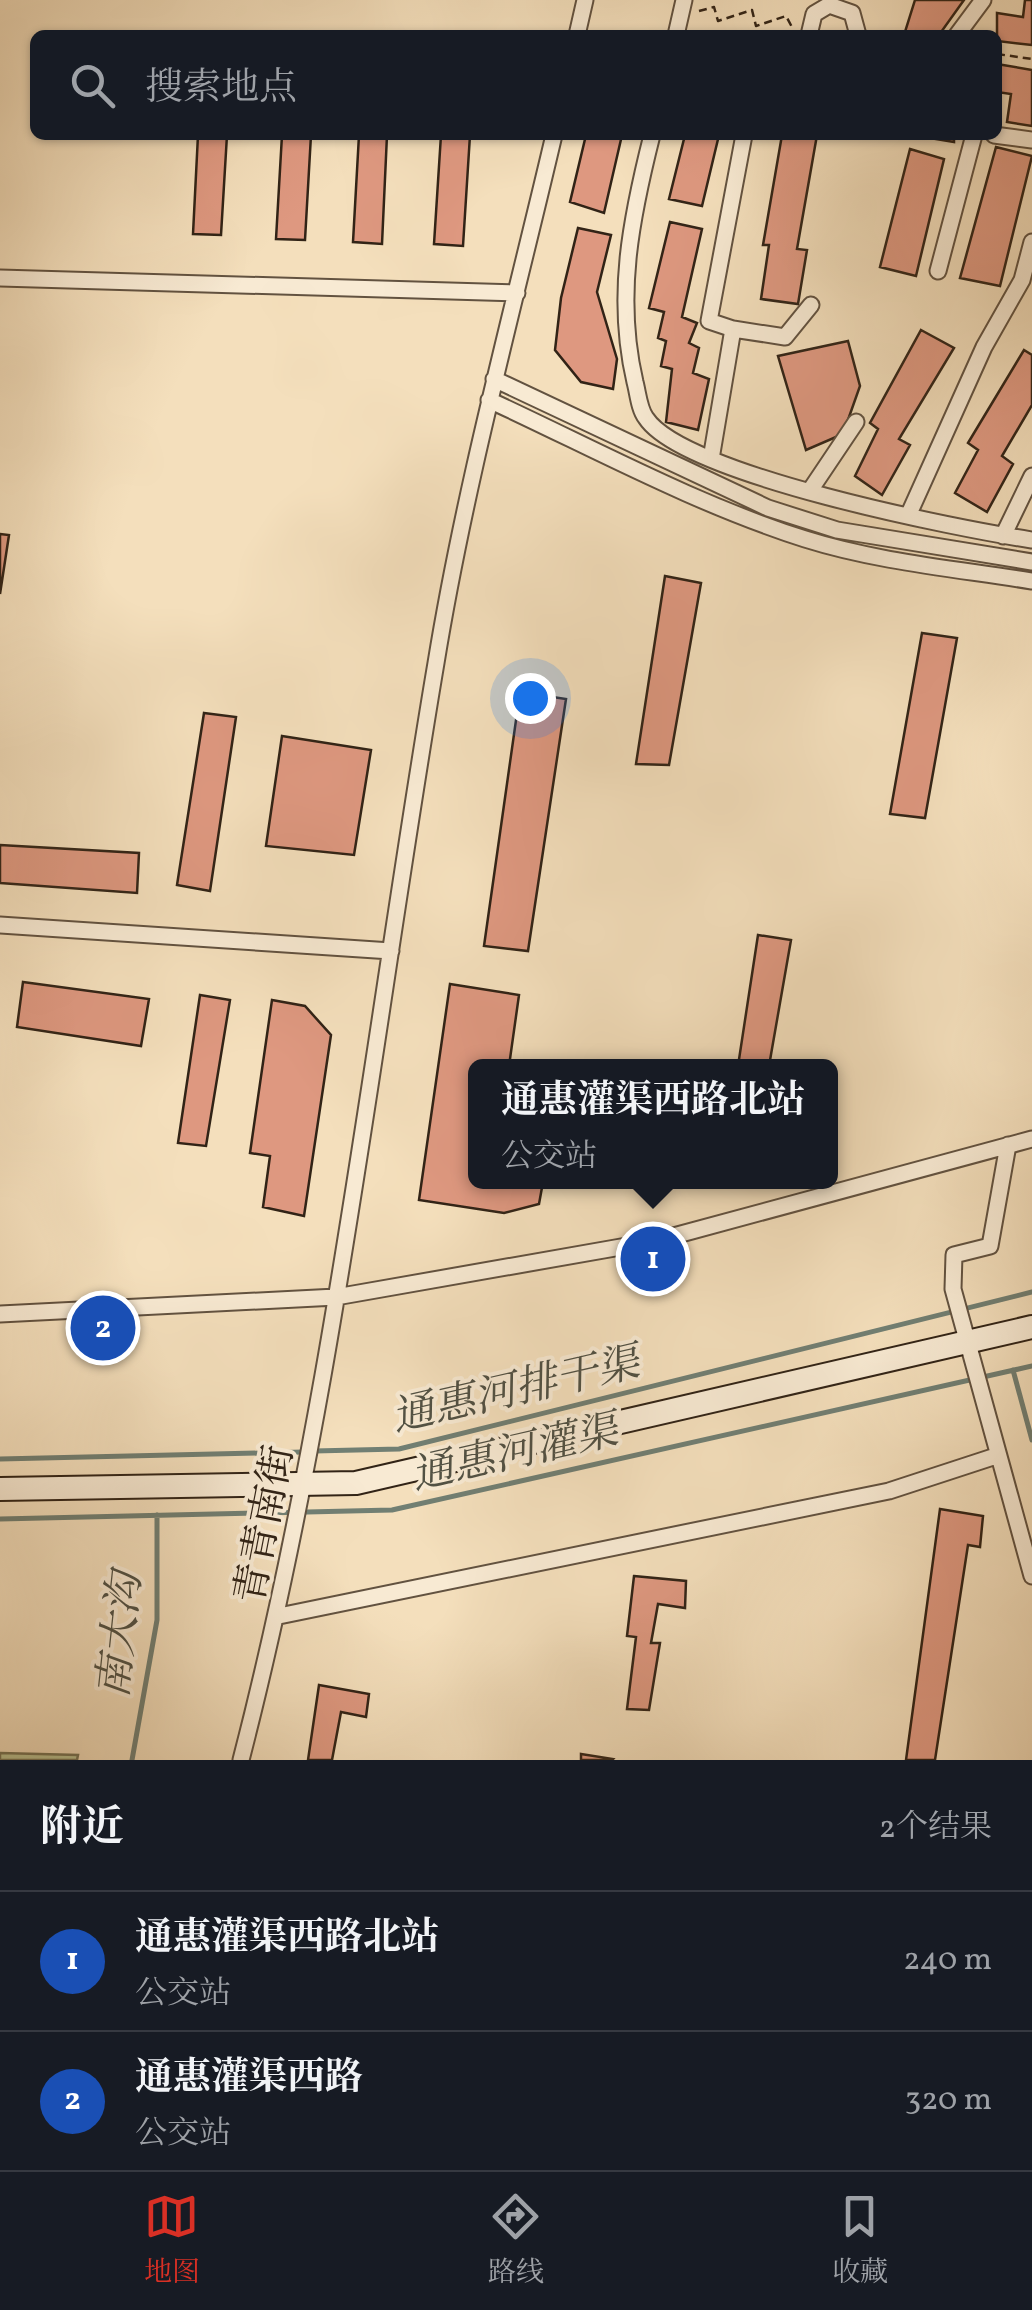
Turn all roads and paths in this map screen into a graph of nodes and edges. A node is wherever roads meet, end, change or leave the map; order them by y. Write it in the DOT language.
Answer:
graph roads {
  1 [pos="585,0"];
  2 [pos="684,0"];
  3 [pos="983,0"];
  4 [pos="680,17"];
  5 [pos="578,30"];
  6 [pos="677,30"];
  7 [pos="809,30"];
  8 [pos="857,30"];
  9 [pos="961,30"];
  10 [pos="1002,55"];
  11 [pos="1032,59"];
  12 [pos="1002,136"];
  13 [pos="553,140"];
  14 [pos="651,140"];
  15 [pos="743,140"];
  16 [pos="973,140"];
  17 [pos="1032,140"];
  18 [pos="1032,242"];
  19 [pos="938,271"];
  20 [pos="0,278"];
  21 [pos="517,293"];
  22 [pos="811,305"];
  23 [pos="733,328"];
  24 [pos="494,380"];
  25 [pos="488,400"];
  26 [pos="856,422"];
  27 [pos="711,460"];
  28 [pos="1032,476"];
  29 [pos="811,489"];
  30 [pos="908,516"];
  31 [pos="1003,536"];
  32 [pos="1032,540"];
  33 [pos="1032,562"];
  34 [pos="1032,581"];
  35 [pos="0,925"];
  36 [pos="391,952"];
  37 [pos="1032,1139"];
  38 [pos="1008,1145"];
  39 [pos="336,1297"];
  40 [pos="0,1314"];
  41 [pos="1032,1327"];
  42 [pos="966,1341"];
  43 [pos="996,1456"];
  44 [pos="0,1489"];
  45 [pos="302,1503"];
  46 [pos="1032,1576"];
  47 [pos="278,1616"];
  48 [pos="241,1760"];
  1 -- 5 [label="street"];
  2 -- 4 [label="street"];
  3 -- 9 [label="street"];
  4 -- 6 [label="street"];
  4 -- 7 [label="path"];
  7 -- 8 [label="street"];
  10 -- 11 [label="path"];
  12 -- 17 [label="street"];
  13 -- 21 [label="street, 青青南街"];
  14 -- 27 [label="street"];
  15 -- 23 [label="street"];
  16 -- 19 [label="street"];
  18 -- 30 [label="street"];
  20 -- 21 [label="street"];
  21 -- 24 [label="street, 青青南街"];
  22 -- 23 [label="street"];
  23 -- 27 [label="street"];
  24 -- 25 [label="street, 青青南街"];
  24 -- 33 [label="street"];
  25 -- 34 [label="street"];
  25 -- 36 [label="street, 青青南街"];
  26 -- 29 [label="street"];
  27 -- 29 [label="street"];
  28 -- 31 [label="street"];
  29 -- 30 [label="street"];
  30 -- 31 [label="street"];
  31 -- 32 [label="street"];
  35 -- 36 [label="street"];
  36 -- 39 [label="street, 青青南街"];
  37 -- 38 [label="street"];
  38 -- 39 [label="street"];
  38 -- 42 [label="street"];
  39 -- 40 [label="street"];
  39 -- 45 [label="street, 青青南街"];
  41 -- 42 [label="street"];
  42 -- 43 [label="street"];
  42 -- 45 [label="street"];
  43 -- 46 [label="street"];
  43 -- 47 [label="street"];
  44 -- 45 [label="street"];
  45 -- 47 [label="street, 青青南街"];
  47 -- 48 [label="street, 青青南街"];
}
